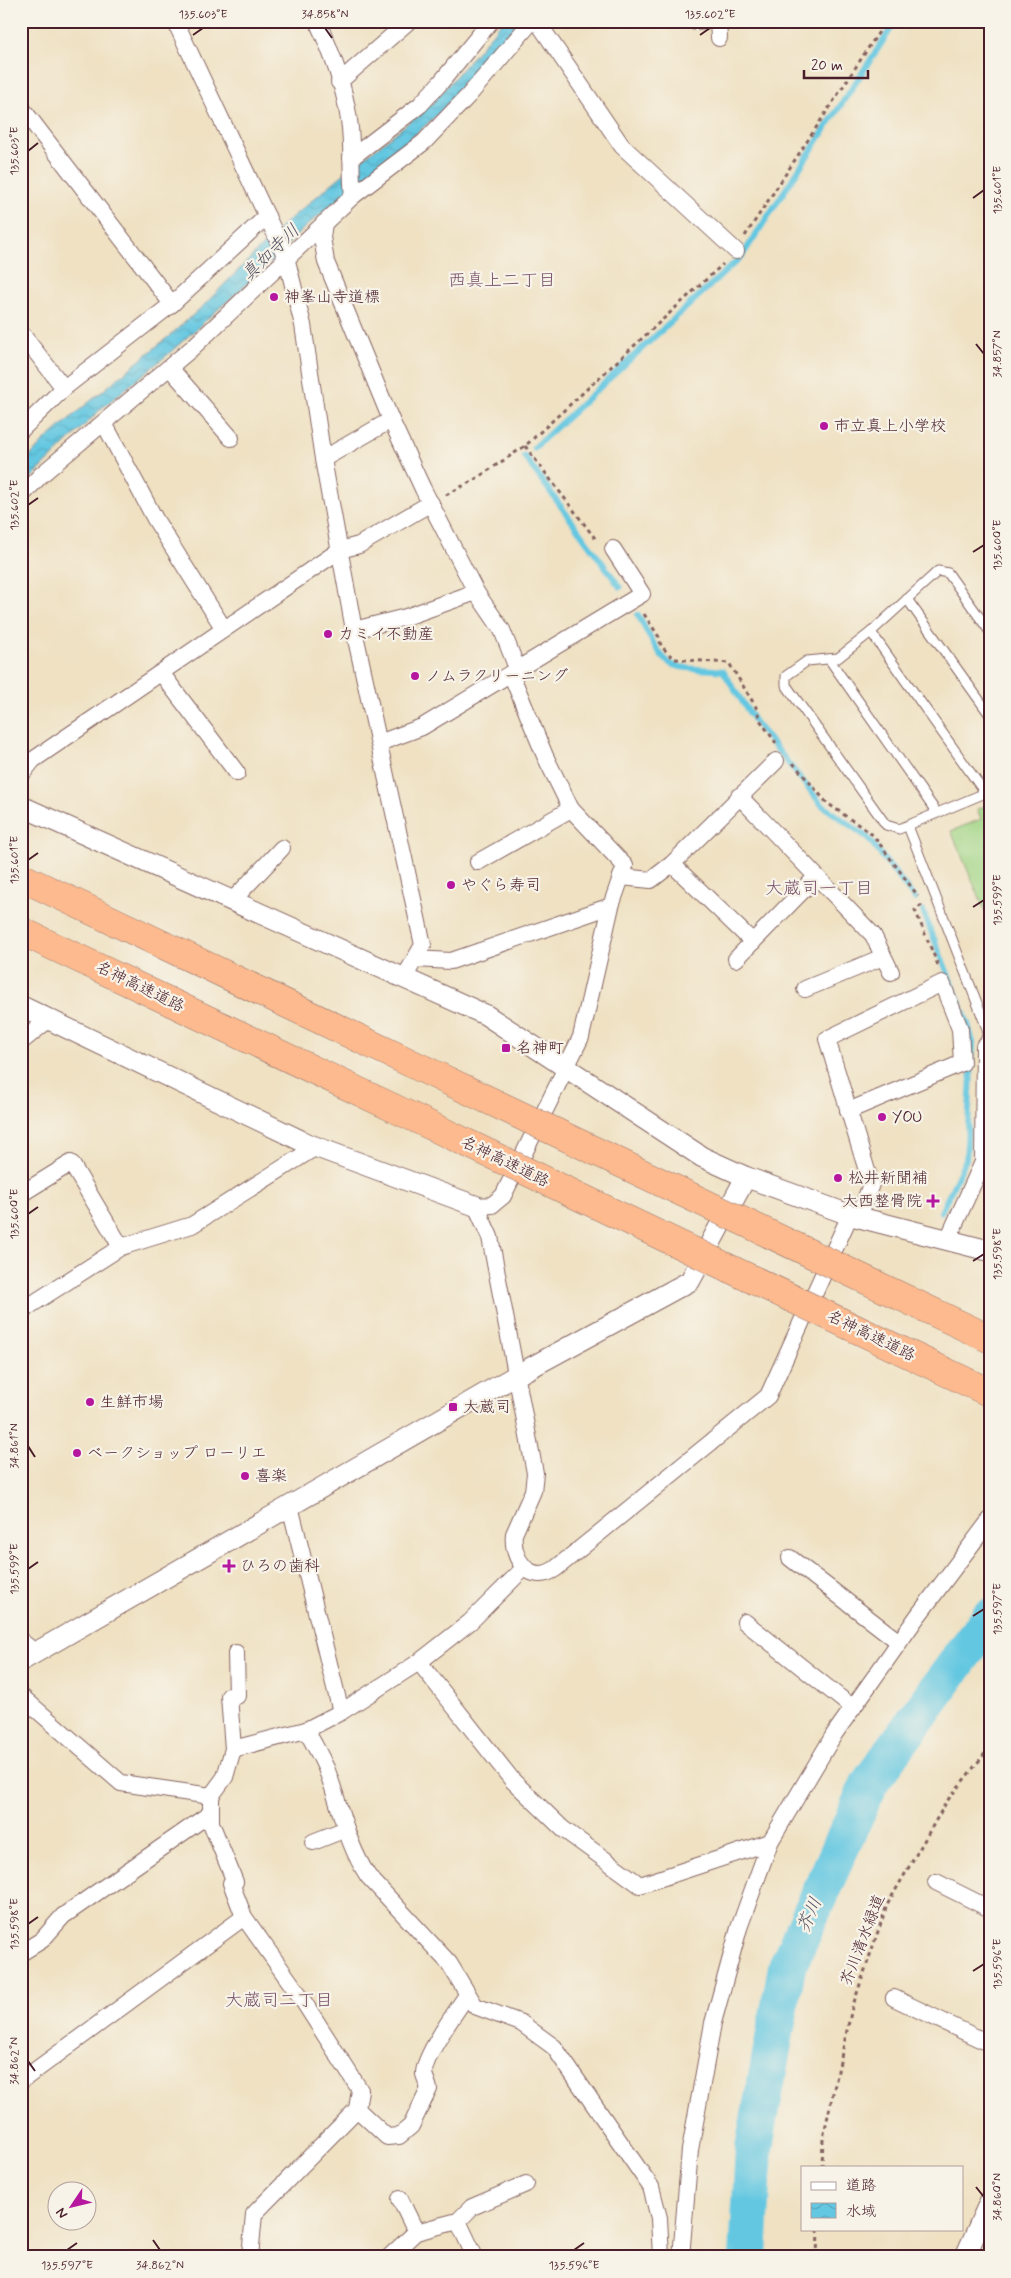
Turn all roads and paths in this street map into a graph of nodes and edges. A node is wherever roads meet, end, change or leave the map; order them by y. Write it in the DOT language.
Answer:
graph roads {
  1 [pos="175,21"];
  2 [pos="318,21"];
  3 [pos="409,21"];
  4 [pos="491,21"];
  5 [pos="532,21"];
  6 [pos="538,21"];
  7 [pos="713,21"];
  8 [pos="718,21"];
  9 [pos="886,21"];
  10 [pos="696,22"];
  11 [pos="719,38"];
  12 [pos="340,82"];
  13 [pos="24,117"];
  14 [pos="351,161"];
  15 [pos="353,193"];
  16 [pos="267,216"];
  17 [pos="324,223"];
  18 [pos="736,251"];
  19 [pos="286,258"];
  20 [pos="172,304"];
  21 [pos="21,333"];
  22 [pos="170,368"];
  23 [pos="64,388"];
  24 [pos="390,420"];
  25 [pos="104,423"];
  26 [pos="21,430"];
  27 [pos="231,438"];
  28 [pos="525,446"];
  29 [pos="323,459"];
  30 [pos="21,496"];
  31 [pos="431,503"];
  32 [pos="613,549"];
  33 [pos="340,550"];
  34 [pos="476,592"];
  35 [pos="635,599"];
  36 [pos="907,599"];
  37 [pos="224,630"];
  38 [pos="354,630"];
  39 [pos="871,632"];
  40 [pos="990,632"];
  41 [pos="829,659"];
  42 [pos="514,672"];
  43 [pos="162,674"];
  44 [pos="990,715"];
  45 [pos="379,743"];
  46 [pos="781,755"];
  47 [pos="237,774"];
  48 [pos="21,775"];
  49 [pos="987,792"];
  50 [pos="739,796"];
  51 [pos="21,806"];
  52 [pos="571,809"];
  53 [pos="937,813"];
  54 [pos="908,826"];
  55 [pos="282,848"];
  56 [pos="478,862"];
  57 [pos="672,864"];
  58 [pos="21,877"];
  59 [pos="816,877"];
  60 [pos="621,878"];
  61 [pos="232,901"];
  62 [pos="612,906"];
  63 [pos="21,931"];
  64 [pos="753,942"];
  65 [pos="883,956"];
  66 [pos="736,959"];
  67 [pos="414,960"];
  68 [pos="891,972"];
  69 [pos="404,978"];
  70 [pos="942,983"];
  71 [pos="805,989"];
  72 [pos="21,1006"];
  73 [pos="48,1020"];
  74 [pos="987,1036"];
  75 [pos="21,1042"];
  76 [pos="565,1068"];
  77 [pos="987,1105"];
  78 [pos="848,1111"];
  79 [pos="316,1147"];
  80 [pos="746,1177"];
  81 [pos="21,1194"];
  82 [pos="476,1206"];
  83 [pos="855,1216"];
  84 [pos="948,1239"];
  85 [pos="121,1247"];
  86 [pos="990,1251"];
  87 [pos="21,1314"];
  88 [pos="990,1339"];
  89 [pos="517,1375"];
  90 [pos="990,1393"];
  91 [pos="290,1506"];
  92 [pos="990,1520"];
  93 [pos="790,1558"];
  94 [pos="524,1568"];
  95 [pos="745,1622"];
  96 [pos="899,1642"];
  97 [pos="26,1651"];
  98 [pos="236,1653"];
  99 [pos="419,1662"];
  100 [pos="21,1696"];
  101 [pos="853,1708"];
  102 [pos="341,1712"];
  103 [pos="306,1730"];
  104 [pos="990,1748"];
  105 [pos="233,1749"];
  106 [pos="211,1796"];
  107 [pos="211,1813"];
  108 [pos="346,1829"];
  109 [pos="313,1842"];
  110 [pos="770,1842"];
  111 [pos="936,1882"];
  112 [pos="990,1909"];
  113 [pos="244,1917"];
  114 [pos="21,1953"];
  115 [pos="467,1995"];
  116 [pos="894,1998"];
  117 [pos="990,2044"];
  118 [pos="21,2081"];
  119 [pos="356,2109"];
  120 [pos="822,2166"];
  121 [pos="526,2184"];
  122 [pos="400,2199"];
  123 [pos="990,2201"];
  124 [pos="458,2221"];
  125 [pos="818,2230"];
  126 [pos="416,2232"];
  127 [pos="250,2257"];
  128 [pos="389,2257"];
  129 [pos="475,2257"];
  130 [pos="661,2257"];
  131 [pos="680,2257"];
  132 [pos="816,2257"];
  133 [pos="965,2257"];
  1 -- 16 [label="street"];
  2 -- 12 [label="street"];
  3 -- 12 [label="street"];
  4 -- 14 [label="street"];
  5 -- 15 [label="street"];
  6 -- 18 [label="street"];
  7 -- 10 [label="street"];
  8 -- 11 [label="street"];
  9 -- 18 [label="path"];
  12 -- 14 [label="street"];
  13 -- 20 [label="street"];
  14 -- 15 [label="street"];
  15 -- 17 [label="street"];
  16 -- 19 [label="street"];
  16 -- 20 [label="street"];
  17 -- 19 [label="street"];
  17 -- 24 [label="street"];
  18 -- 28 [label="path"];
  19 -- 22 [label="street"];
  19 -- 29 [label="street"];
  20 -- 23 [label="street"];
  21 -- 23 [label="street"];
  22 -- 25 [label="street"];
  22 -- 27 [label="street"];
  23 -- 26 [label="street"];
  24 -- 29 [label="street"];
  24 -- 31 [label="street"];
  25 -- 30 [label="street"];
  25 -- 37 [label="street"];
  28 -- 31 [label="path"];
  28 -- 32 [label="path"];
  29 -- 33 [label="street"];
  31 -- 33 [label="street"];
  31 -- 34 [label="street"];
  32 -- 35 [label="street"];
  33 -- 37 [label="street"];
  33 -- 38 [label="street"];
  34 -- 38 [label="street"];
  34 -- 42 [label="street"];
  35 -- 42 [label="street"];
  35 -- 46 [label="path"];
  36 -- 39 [label="lane"];
  36 -- 40 [label="lane"];
  36 -- 44 [label="lane"];
  37 -- 43 [label="street"];
  38 -- 45 [label="street"];
  39 -- 41 [label="lane"];
  39 -- 49 [label="lane"];
  41 -- 53 [label="lane"];
  41 -- 54 [label="lane"];
  42 -- 45 [label="street"];
  42 -- 52 [label="street"];
  43 -- 47 [label="street"];
  43 -- 48 [label="street"];
  45 -- 67 [label="street"];
  46 -- 50 [label="street"];
  46 -- 70 [label="path"];
  49 -- 53 [label="lane"];
  50 -- 57 [label="street"];
  50 -- 59 [label="street"];
  51 -- 61 [label="street"];
  52 -- 56 [label="street"];
  52 -- 60 [label="street"];
  53 -- 54 [label="lane"];
  54 -- 74 [label="lane"];
  55 -- 61 [label="street"];
  57 -- 60 [label="street"];
  57 -- 64 [label="street"];
  58 -- 88 [label="highway, bridge"];
  59 -- 64 [label="street"];
  59 -- 65 [label="street"];
  60 -- 62 [label="street"];
  61 -- 69 [label="street"];
  62 -- 67 [label="street"];
  62 -- 76 [label="street"];
  63 -- 90 [label="highway, 名神高速道路, bridge"];
  64 -- 66 [label="street"];
  65 -- 68 [label="street"];
  65 -- 71 [label="street"];
  67 -- 69 [label="street"];
  69 -- 76 [label="street"];
  70 -- 78 [label="street"];
  70 -- 78 [label="street"];
  72 -- 73 [label="street"];
  73 -- 75 [label="street"];
  73 -- 79 [label="street"];
  74 -- 77 [label="street"];
  76 -- 80 [label="street"];
  76 -- 82 [label="street"];
  77 -- 84 [label="street"];
  78 -- 83 [label="street"];
  79 -- 82 [label="street"];
  79 -- 85 [label="street"];
  80 -- 83 [label="street"];
  80 -- 89 [label="street"];
  81 -- 85 [label="street"];
  82 -- 89 [label="street"];
  83 -- 84 [label="street"];
  83 -- 94 [label="street"];
  84 -- 86 [label="street"];
  85 -- 87 [label="street"];
  89 -- 91 [label="street"];
  89 -- 94 [label="street"];
  91 -- 97 [label="street"];
  91 -- 102 [label="street"];
  92 -- 96 [label="street"];
  93 -- 96 [label="street"];
  94 -- 99 [label="street"];
  95 -- 101 [label="street"];
  96 -- 101 [label="street"];
  98 -- 105 [label="street"];
  99 -- 102 [label="street"];
  99 -- 110 [label="street"];
  100 -- 106 [label="street"];
  101 -- 110 [label="street"];
  102 -- 103 [label="street"];
  103 -- 105 [label="street"];
  103 -- 108 [label="street"];
  104 -- 120 [label="path, 芥川清水緑道"];
  105 -- 106 [label="street"];
  106 -- 107 [label="street"];
  107 -- 113 [label="street"];
  107 -- 114 [label="street"];
  108 -- 109 [label="street"];
  108 -- 115 [label="street"];
  110 -- 131 [label="street"];
  111 -- 112 [label="street"];
  113 -- 118 [label="street"];
  113 -- 119 [label="street"];
  115 -- 119 [label="street"];
  115 -- 130 [label="street"];
  116 -- 117 [label="street"];
  119 -- 127 [label="street"];
  121 -- 124 [label="street"];
  122 -- 126 [label="street"];
  123 -- 133 [label="street"];
  124 -- 126 [label="street"];
  124 -- 129 [label="street"];
  125 -- 132 [label="path"];
  126 -- 128 [label="street"];
}
